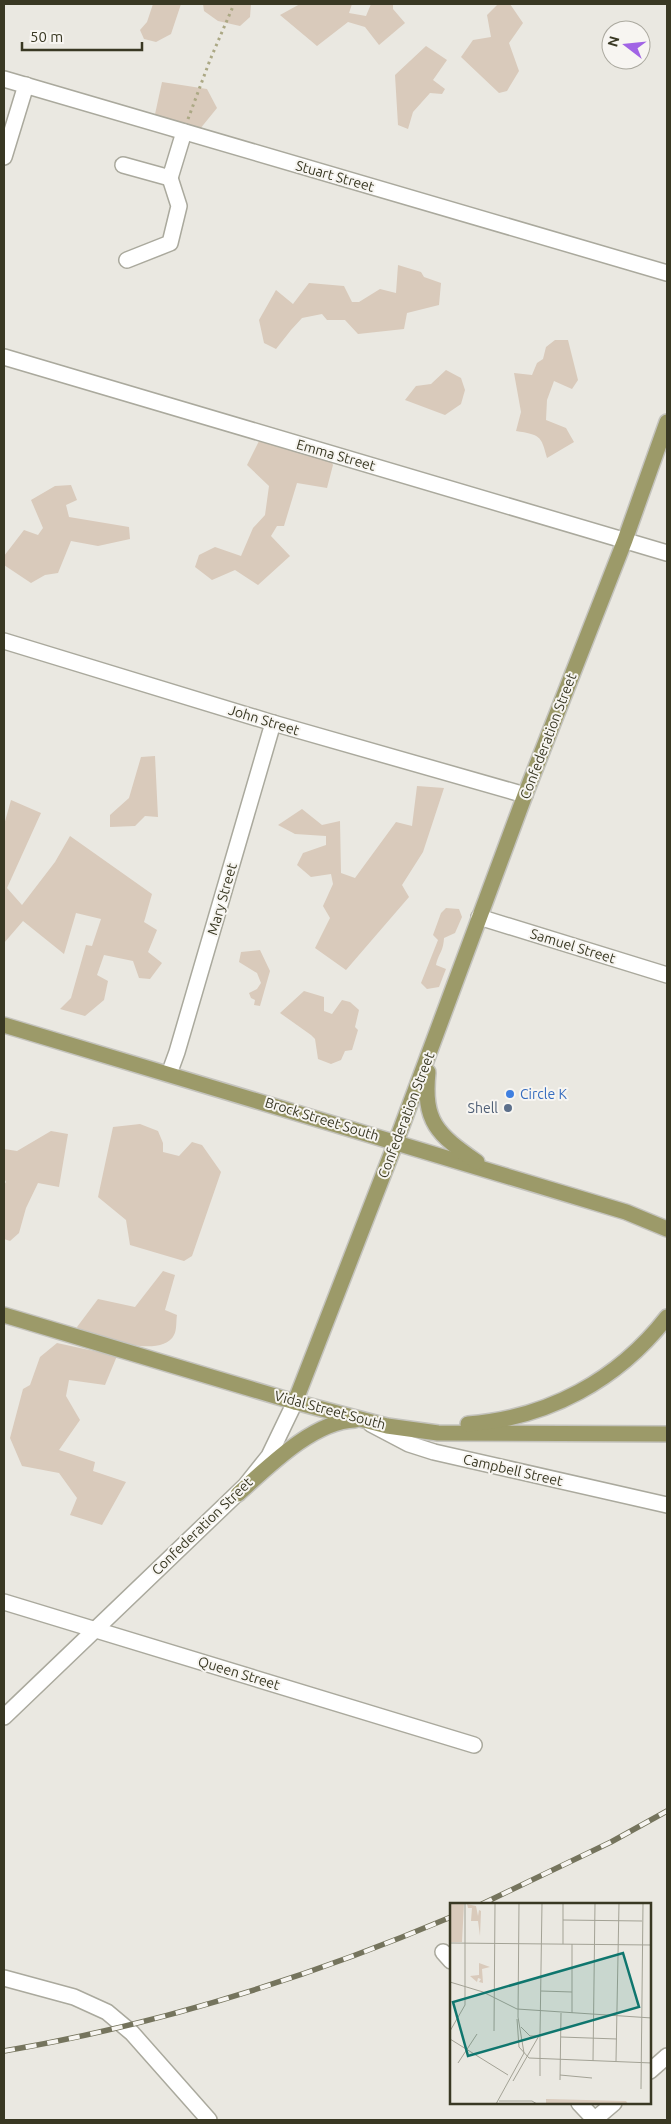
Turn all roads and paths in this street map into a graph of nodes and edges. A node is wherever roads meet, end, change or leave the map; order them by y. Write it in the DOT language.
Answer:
graph roads {
  1 [pos="234,4"];
  2 [pos="4,79"];
  3 [pos="26,85"];
  4 [pos="184,132"];
  5 [pos="4,157"];
  6 [pos="123,165"];
  7 [pos="170,178"];
  8 [pos="126,260"];
  9 [pos="667,273"];
  10 [pos="4,357"];
  11 [pos="667,422"];
  12 [pos="625,540"];
  13 [pos="667,554"];
  14 [pos="4,641"];
  15 [pos="273,723"];
  16 [pos="525,795"];
  17 [pos="479,917"];
  18 [pos="667,975"];
  19 [pos="4,1025"];
  20 [pos="432,1045"];
  21 [pos="168,1074"];
  22 [pos="396,1142"];
  23 [pos="488,1170"];
  24 [pos="665,1228"];
  25 [pos="4,1315"];
  26 [pos="667,1318"];
  27 [pos="295,1402"];
  28 [pos="363,1420"];
  29 [pos="414,1431"];
  30 [pos="667,1434"];
  31 [pos="238,1494"];
  32 [pos="667,1505"];
  33 [pos="4,1602"];
  34 [pos="94,1629"];
  35 [pos="4,1717"];
  36 [pos="474,1745"];
  37 [pos="4,1978"];
  38 [pos="667,2056"];
  39 [pos="651,2070"];
  40 [pos="580,2104"];
  41 [pos="613,2104"];
  42 [pos="210,2120"];
  43 [pos="595,2120"];
  1 -- 4 [label="path"];
  2 -- 3 [label="street, Stuart Street"];
  3 -- 4 [label="street, Stuart Street"];
  3 -- 5 [label="street"];
  4 -- 7 [label="street"];
  4 -- 9 [label="street, Stuart Street"];
  6 -- 7 [label="street"];
  7 -- 8 [label="street"];
  10 -- 12 [label="street, Emma Street"];
  11 -- 12 [label="main road, Confederation Street"];
  12 -- 13 [label="street, Emma Street"];
  12 -- 16 [label="main road, Confederation Street"];
  14 -- 15 [label="street, John Street"];
  15 -- 16 [label="street, John Street"];
  15 -- 21 [label="street, Mary Street"];
  16 -- 17 [label="main road, Confederation Street"];
  17 -- 18 [label="street, Samuel Street"];
  17 -- 20 [label="main road, Confederation Street"];
  19 -- 21 [label="main road, Brock Street South"];
  20 -- 22 [label="main road, Confederation Street"];
  20 -- 23 [label="main road"];
  21 -- 22 [label="main road, Brock Street South"];
  22 -- 23 [label="main road, Brock Street South"];
  22 -- 27 [label="main road, Confederation Street"];
  23 -- 24 [label="main road, Brock Street South"];
  25 -- 27 [label="main road, Vidal Street South"];
  26 -- 29 [label="main road"];
  27 -- 28 [label="main road, Vidal Street South"];
  27 -- 31 [label="street, Confederation Street"];
  28 -- 29 [label="main road, Vidal Street South"];
  28 -- 31 [label="main road"];
  28 -- 32 [label="street, Campbell Street"];
  29 -- 30 [label="main road, Vidal Street South"];
  31 -- 34 [label="street, Confederation Street"];
  33 -- 34 [label="street, Queen Street"];
  34 -- 35 [label="street, Confederation Street"];
  34 -- 36 [label="street, Queen Street"];
  37 -- 42 [label="street"];
  38 -- 39 [label="street"];
  40 -- 43 [label="street"];
  41 -- 43 [label="street"];
}
